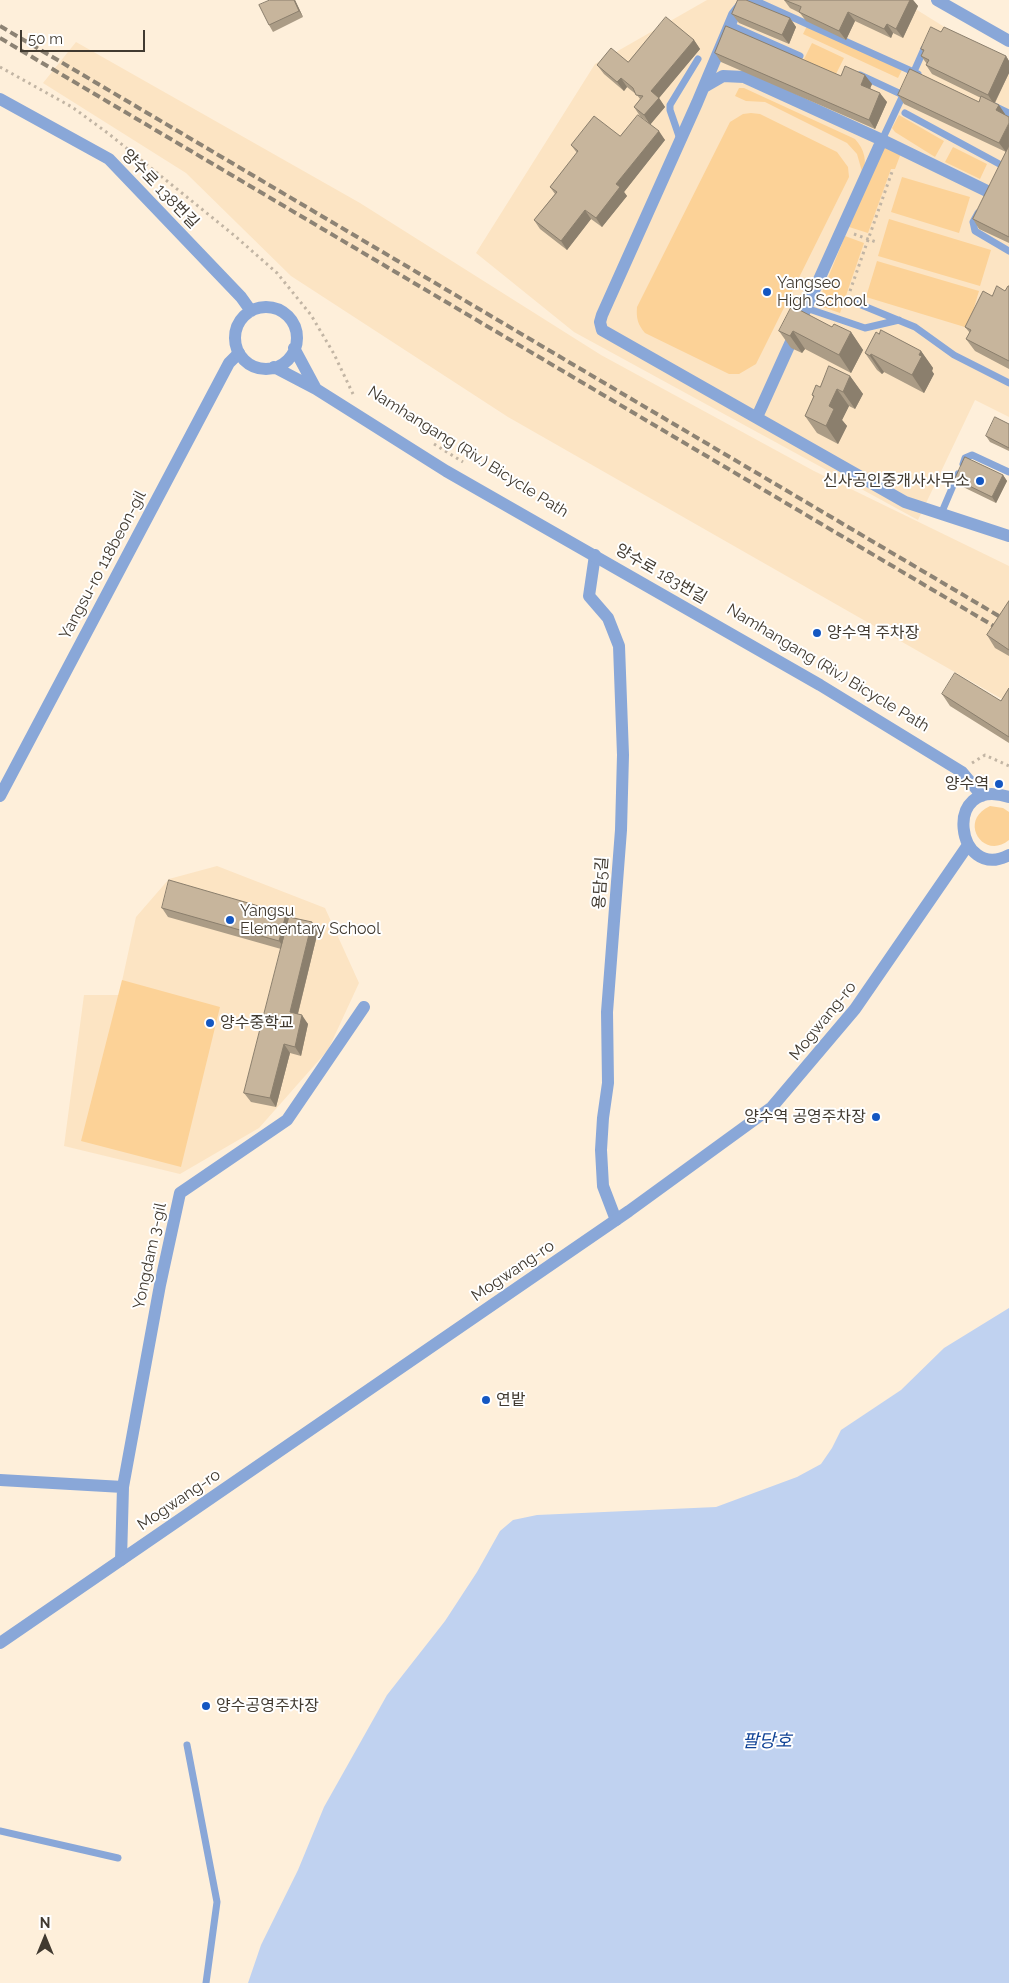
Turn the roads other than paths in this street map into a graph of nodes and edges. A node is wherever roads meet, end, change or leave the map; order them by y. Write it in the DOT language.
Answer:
graph roads {
  1 [pos="746,0"];
  2 [pos="754,0"];
  3 [pos="937,0"];
  4 [pos="730,25"];
  5 [pos="1009,40"];
  6 [pos="926,45"];
  7 [pos="800,56"];
  8 [pos="698,59"];
  9 [pos="849,70"];
  10 [pos="914,72"];
  11 [pos="922,76"];
  12 [pos="704,87"];
  13 [pos="903,95"];
  14 [pos="0,99"];
  15 [pos="987,103"];
  16 [pos="905,113"];
  17 [pos="1009,113"];
  18 [pos="680,140"];
  19 [pos="882,140"];
  20 [pos="998,174"];
  21 [pos="989,192"];
  22 [pos="981,207"];
  23 [pos="1009,251"];
  24 [pos="854,302"];
  25 [pos="806,308"];
  26 [pos="250,311"];
  27 [pos="899,320"];
  28 [pos="294,348"];
  29 [pos="239,353"];
  30 [pos="274,367"];
  31 [pos="1009,383"];
  32 [pos="316,389"];
  33 [pos="757,418"];
  34 [pos="1009,472"];
  35 [pos="941,514"];
  36 [pos="1009,536"];
  37 [pos="594,555"];
  38 [pos="0,796"];
  39 [pos="982,796"];
  40 [pos="1009,797"];
  41 [pos="968,845"];
  42 [pos="1009,855"];
  43 [pos="364,1007"];
  44 [pos="616,1220"];
  45 [pos="0,1480"];
  46 [pos="123,1487"];
  47 [pos="121,1560"];
  48 [pos="0,1643"];
  49 [pos="187,1745"];
  50 [pos="0,1831"];
  51 [pos="118,1858"];
  52 [pos="206,1983"];
  1 -- 4 [label="street"];
  2 -- 10 [label="lane"];
  3 -- 5 [label="street"];
  4 -- 7 [label="lane"];
  4 -- 12 [label="street"];
  6 -- 10 [label="lane"];
  8 -- 18 [label="lane"];
  9 -- 13 [label="lane"];
  10 -- 11 [label="lane"];
  10 -- 13 [label="lane"];
  12 -- 18 [label="street"];
  12 -- 19 [label="street"];
  13 -- 19 [label="lane"];
  14 -- 26 [label="street, 양수로 138번길"];
  15 -- 17 [label="lane"];
  16 -- 20 [label="lane"];
  18 -- 33 [label="street"];
  19 -- 21 [label="street"];
  19 -- 25 [label="street"];
  22 -- 23 [label="lane"];
  24 -- 27 [label="lane"];
  25 -- 27 [label="lane"];
  25 -- 33 [label="street"];
  26 -- 28 [label="street, 양수로 183번길"];
  26 -- 29 [label="street"];
  27 -- 31 [label="lane"];
  28 -- 30 [label="street"];
  28 -- 32 [label="street, 양수로 183번길"];
  29 -- 30 [label="street, 양수로 183번길"];
  29 -- 38 [label="street, Yangsu-ro 118beon-gil"];
  30 -- 32 [label="street, 양수로 183번길"];
  32 -- 37 [label="street, 양수로 183번길"];
  33 -- 35 [label="street"];
  34 -- 35 [label="lane"];
  35 -- 36 [label="street"];
  37 -- 39 [label="street, 양수로 183번길"];
  37 -- 44 [label="street, 용담5길"];
  39 -- 40 [label="street"];
  39 -- 41 [label="street"];
  41 -- 42 [label="street"];
  41 -- 44 [label="street, Mogwang-ro"];
  43 -- 46 [label="street, Yongdam 3-gil"];
  44 -- 47 [label="street, Mogwang-ro"];
  45 -- 46 [label="street"];
  46 -- 47 [label="street, Yongdam 3-gil"];
  47 -- 48 [label="street, Mogwang-ro"];
  49 -- 52 [label="lane"];
  50 -- 51 [label="lane"];
}
